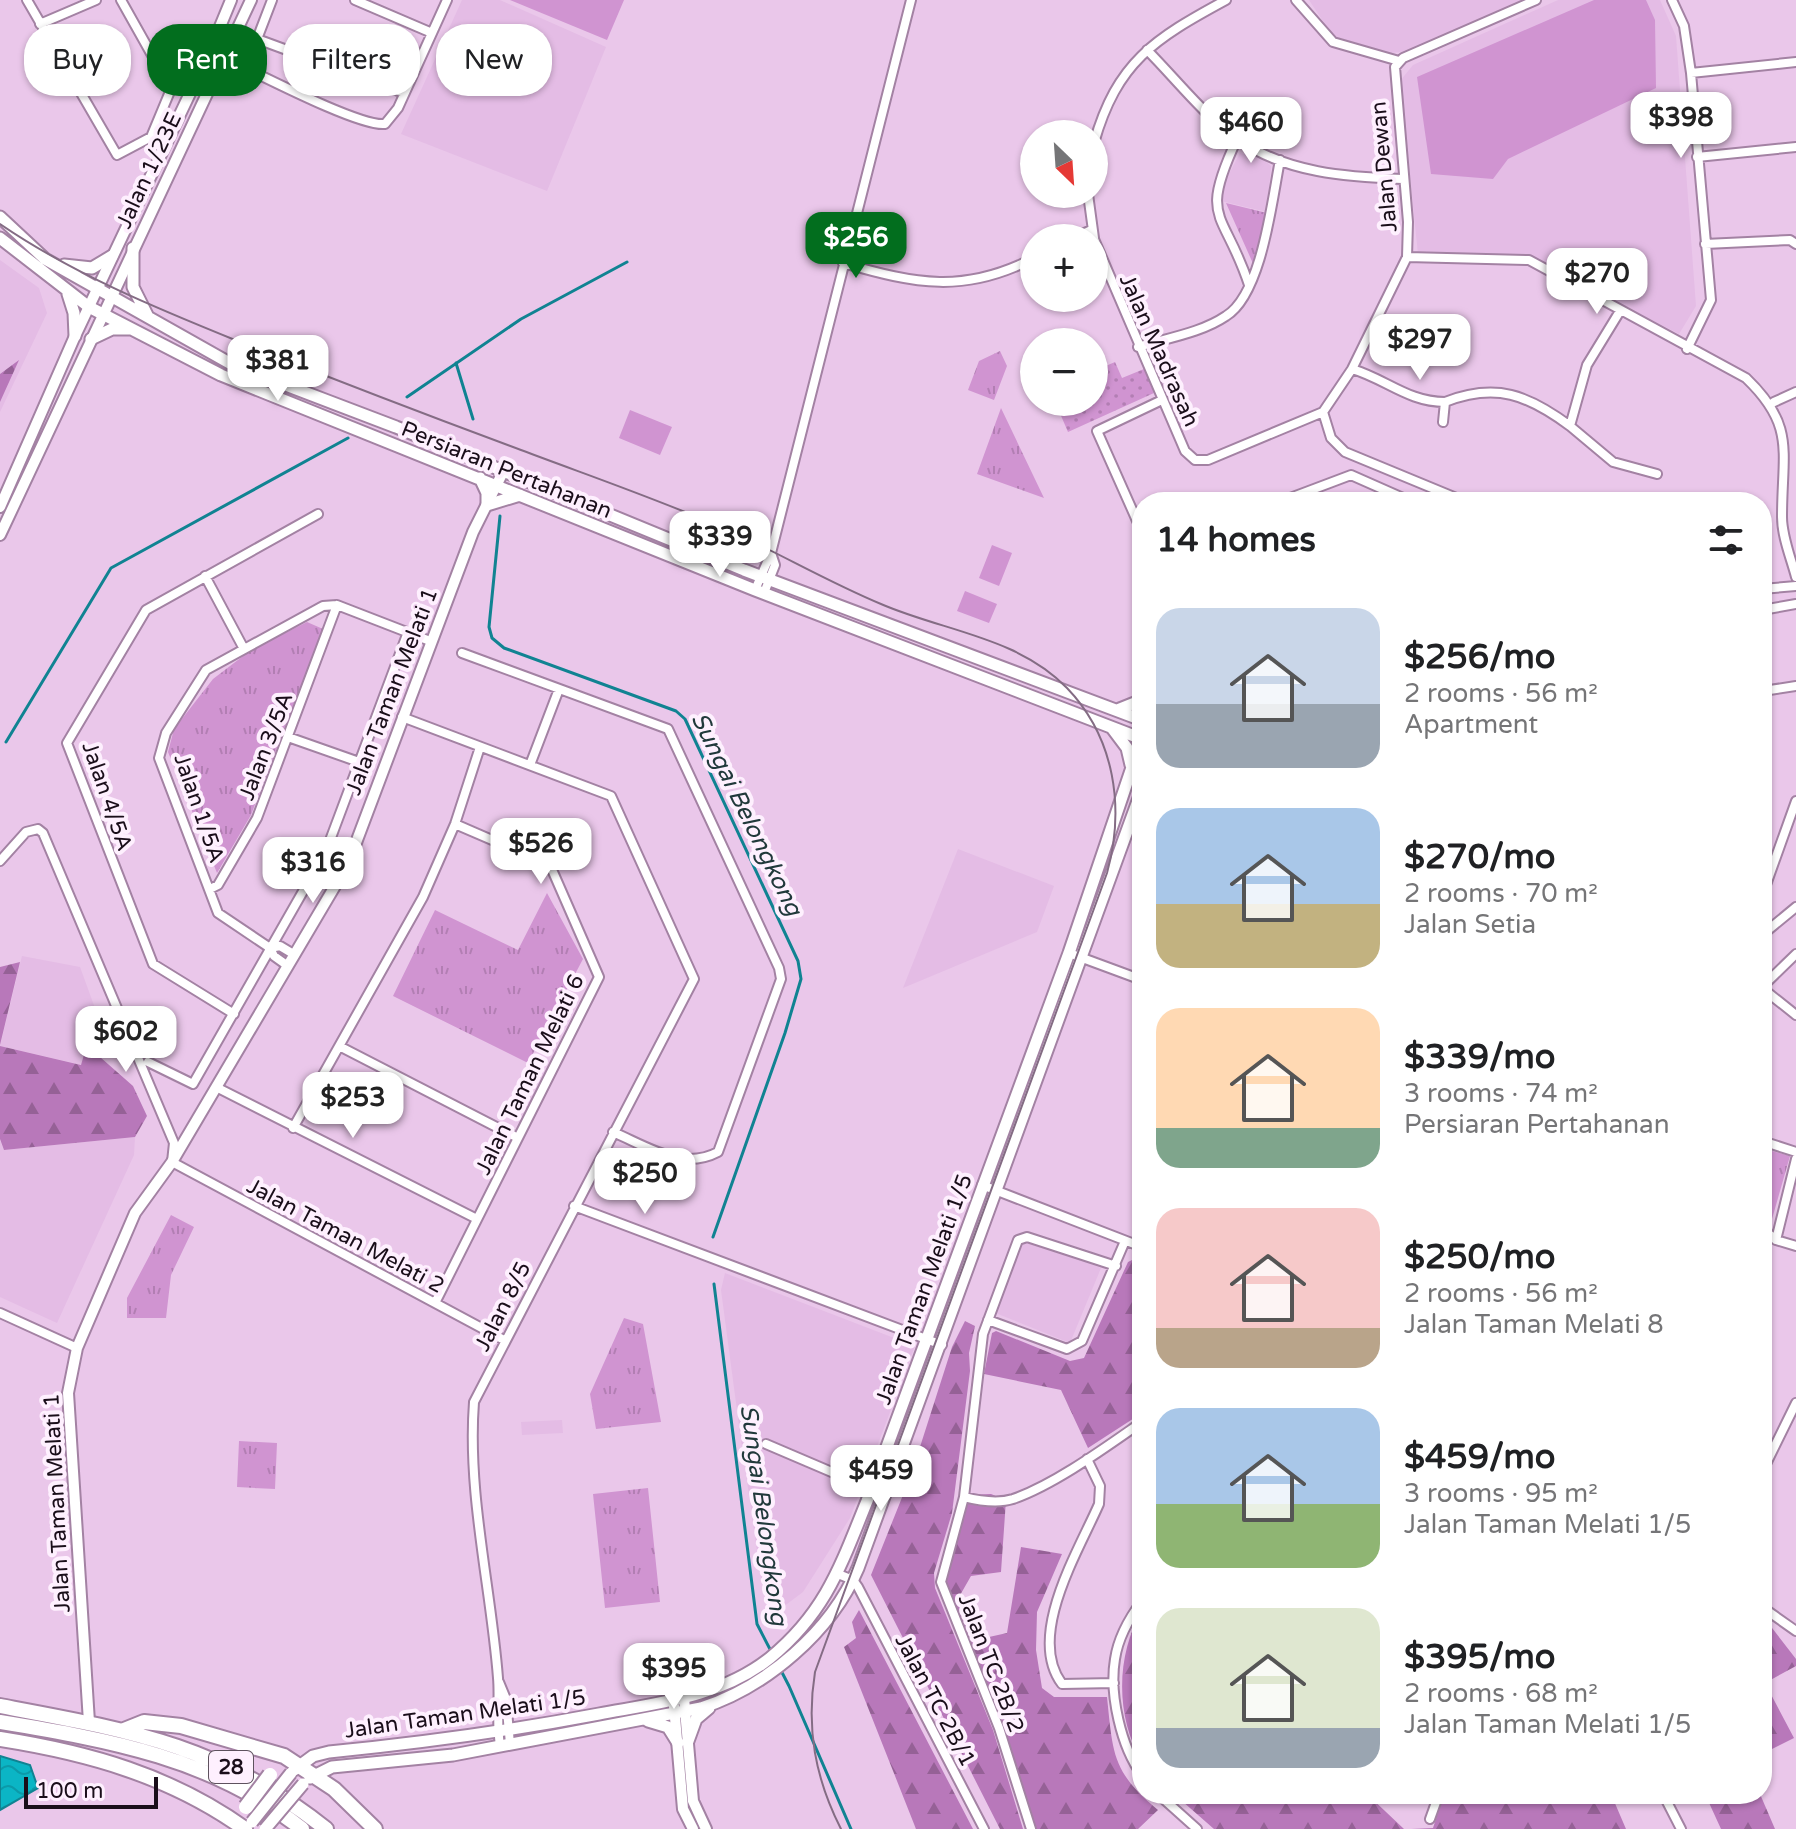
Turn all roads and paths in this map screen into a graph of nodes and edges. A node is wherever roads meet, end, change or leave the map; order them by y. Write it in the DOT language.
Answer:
graph roads {
  1 [pos="27,0"];
  2 [pos="96,0"];
  3 [pos="121,0"];
  4 [pos="231,0"];
  5 [pos="251,0"];
  6 [pos="272,0"];
  7 [pos="355,0"];
  8 [pos="447,0"];
  9 [pos="911,0"];
  10 [pos="1226,0"];
  11 [pos="1296,0"];
  12 [pos="1536,0"];
  13 [pos="1672,0"];
  14 [pos="40,24"];
  15 [pos="221,24"];
  16 [pos="240,24"];
  17 [pos="432,33"];
  18 [pos="283,49"];
  19 [pos="1147,50"];
  20 [pos="420,59"];
  21 [pos="1399,61"];
  22 [pos="1796,62"];
  23 [pos="1691,73"];
  24 [pos="82,96"];
  25 [pos="188,96"];
  26 [pos="207,96"];
  27 [pos="311,96"];
  28 [pos="402,96"];
  29 [pos="1101,120"];
  30 [pos="1237,139"];
  31 [pos="1796,147"];
  32 [pos="1697,157"];
  33 [pos="1280,160"];
  34 [pos="1403,179"];
  35 [pos="0,217"];
  36 [pos="0,238"];
  37 [pos="1705,244"];
  38 [pos="1796,244"];
  39 [pos="133,248"];
  40 [pos="112,256"];
  41 [pos="1407,257"];
  42 [pos="45,259"];
  43 [pos="843,263"];
  44 [pos="1020,265"];
  45 [pos="1108,273"];
  46 [pos="1249,285"];
  47 [pos="96,291"];
  48 [pos="67,293"];
  49 [pos="110,297"];
  50 [pos="89,307"];
  51 [pos="1620,311"];
  52 [pos="103,313"];
  53 [pos="149,319"];
  54 [pos="134,329"];
  55 [pos="75,336"];
  56 [pos="91,339"];
  57 [pos="1138,347"];
  58 [pos="1687,349"];
  59 [pos="1352,369"];
  60 [pos="1796,392"];
  61 [pos="1162,400"];
  62 [pos="1445,402"];
  63 [pos="1774,402"];
  64 [pos="1323,412"];
  65 [pos="1443,422"];
  66 [pos="1570,426"];
  67 [pos="1358,457"];
  68 [pos="503,472"];
  69 [pos="1657,474"];
  70 [pos="1351,475"];
  71 [pos="480,478"];
  72 [pos="497,486"];
  73 [pos="1306,492"];
  74 [pos="1389,492"];
  75 [pos="1442,492"];
  76 [pos="520,495"];
  77 [pos="487,505"];
  78 [pos="0,507"];
  79 [pos="1132,510"];
  80 [pos="318,514"];
  81 [pos="0,535"];
  82 [pos="205,576"];
  83 [pos="1796,577"];
  84 [pos="765,578"];
  85 [pos="1796,586"];
  86 [pos="1772,588"];
  87 [pos="760,591"];
  88 [pos="1796,604"];
  89 [pos="337,605"];
  90 [pos="1772,608"];
  91 [pos="408,632"];
  92 [pos="430,641"];
  93 [pos="244,649"];
  94 [pos="462,653"];
  95 [pos="1796,686"];
  96 [pos="559,689"];
  97 [pos="1772,690"];
  98 [pos="1132,704"];
  99 [pos="1116,711"];
  100 [pos="402,717"];
  101 [pos="1132,717"];
  102 [pos="1111,727"];
  103 [pos="1132,734"];
  104 [pos="288,737"];
  105 [pos="480,747"];
  106 [pos="359,762"];
  107 [pos="530,765"];
  108 [pos="1131,769"];
  109 [pos="1796,801"];
  110 [pos="1132,818"];
  111 [pos="455,824"];
  112 [pos="0,861"];
  113 [pos="1772,868"];
  114 [pos="210,889"];
  115 [pos="1796,907"];
  116 [pos="1772,927"];
  117 [pos="270,948"];
  118 [pos="1069,953"];
  119 [pos="1796,954"];
  120 [pos="295,955"];
  121 [pos="1082,957"];
  122 [pos="288,966"];
  123 [pos="1132,976"];
  124 [pos="1772,978"];
  125 [pos="1772,996"];
  126 [pos="234,1014"];
  127 [pos="1796,1015"];
  128 [pos="341,1047"];
  129 [pos="148,1062"];
  130 [pos="216,1087"];
  131 [pos="293,1128"];
  132 [pos="613,1132"];
  133 [pos="518,1138"];
  134 [pos="1772,1144"];
  135 [pos="1796,1152"];
  136 [pos="1796,1159"];
  137 [pos="172,1162"];
  138 [pos="982,1185"];
  139 [pos="997,1190"];
  140 [pos="574,1206"];
  141 [pos="477,1219"];
  142 [pos="1772,1237"];
  143 [pos="1776,1240"];
  144 [pos="1125,1241"];
  145 [pos="1132,1243"];
  146 [pos="1796,1246"];
  147 [pos="1116,1266"];
  148 [pos="435,1303"];
  149 [pos="0,1313"];
  150 [pos="988,1320"];
  151 [pos="927,1339"];
  152 [pos="504,1340"];
  153 [pos="942,1345"];
  154 [pos="77,1348"];
  155 [pos="1796,1403"];
  156 [pos="1132,1429"];
  157 [pos="766,1444"];
  158 [pos="1772,1452"];
  159 [pos="1087,1459"];
  160 [pos="855,1482"];
  161 [pos="964,1497"];
  162 [pos="838,1574"];
  163 [pos="855,1583"];
  164 [pos="1772,1614"];
  165 [pos="1132,1617"];
  166 [pos="1796,1631"];
  167 [pos="776,1660"];
  168 [pos="1114,1683"];
  169 [pos="678,1699"];
  170 [pos="716,1703"];
  171 [pos="0,1706"];
  172 [pos="680,1712"];
  173 [pos="642,1719"];
  174 [pos="0,1722"];
  175 [pos="89,1722"];
  176 [pos="124,1730"];
  177 [pos="504,1738"];
  178 [pos="0,1739"];
  179 [pos="683,1742"];
  180 [pos="267,1750"];
  181 [pos="284,1756"];
  182 [pos="313,1756"];
  183 [pos="1132,1759"];
  184 [pos="295,1770"];
  185 [pos="308,1779"];
  186 [pos="1169,1804"];
  187 [pos="1435,1804"];
  188 [pos="1668,1804"];
  189 [pos="222,1818"];
  190 [pos="1430,1819"];
  191 [pos="248,1827"];
  192 [pos="265,1829"];
  193 [pos="302,1829"];
  194 [pos="326,1829"];
  195 [pos="375,1829"];
  196 [pos="693,1829"];
  197 [pos="706,1829"];
  198 [pos="984,1829"];
  199 [pos="1031,1829"];
  200 [pos="1197,1829"];
  201 [pos="1681,1829"];
  1 -- 14 [label="street"];
  2 -- 14 [label="street"];
  3 -- 24 [label="street"];
  4 -- 15 [label="street, Jalan 1/23E"];
  5 -- 16 [label="street, Jalan 1/23E"];
  6 -- 18 [label="street"];
  7 -- 17 [label="street"];
  8 -- 17 [label="street"];
  9 -- 43 [label="street"];
  10 -- 19 [label="street"];
  11 -- 21 [label="street"];
  12 -- 21 [label="street"];
  13 -- 23 [label="street"];
  17 -- 20 [label="street"];
  19 -- 29 [label="street"];
  19 -- 30 [label="street"];
  21 -- 34 [label="street, Jalan Dewan"];
  22 -- 23 [label="street"];
  23 -- 32 [label="street"];
  25 -- 40 [label="street, Jalan 1/23E"];
  26 -- 39 [label="street, Jalan 1/23E"];
  27 -- 28 [label="street"];
  30 -- 33 [label="street"];
  30 -- 46 [label="street"];
  31 -- 32 [label="street"];
  32 -- 37 [label="street"];
  33 -- 34 [label="street"];
  33 -- 46 [label="street"];
  34 -- 41 [label="street, Jalan Dewan"];
  35 -- 42 [label="main road, Persiaran Pertahanan"];
  36 -- 48 [label="main road, Persiaran Pertahanan"];
  37 -- 38 [label="street"];
  37 -- 58 [label="street"];
  39 -- 49 [label="street, Jalan 1/23E"];
  39 -- 53 [label="main road"];
  40 -- 42 [label="main road"];
  40 -- 47 [label="street, Jalan 1/23E"];
  41 -- 51 [label="street"];
  41 -- 59 [label="street, Jalan Dewan"];
  42 -- 47 [label="main road, Persiaran Pertahanan"];
  43 -- 44 [label="street"];
  43 -- 84 [label="street"];
  45 -- 57 [label="street, Jalan Madrasah"];
  46 -- 57 [label="street"];
  47 -- 49 [label="main road, Persiaran Pertahanan"];
  47 -- 50 [label="street, Jalan 1/23E"];
  48 -- 50 [label="main road, Persiaran Pertahanan"];
  48 -- 55 [label="main road"];
  49 -- 52 [label="street, Jalan 1/23E"];
  49 -- 53 [label="main road, Persiaran Pertahanan"];
  50 -- 52 [label="main road, Persiaran Pertahanan"];
  50 -- 55 [label="street, Jalan 1/23E"];
  51 -- 58 [label="street"];
  51 -- 66 [label="street"];
  52 -- 54 [label="main road, Persiaran Pertahanan"];
  52 -- 56 [label="street, Jalan 1/23E"];
  53 -- 68 [label="main road, Persiaran Pertahanan"];
  54 -- 56 [label="main road"];
  54 -- 71 [label="main road, Persiaran Pertahanan"];
  55 -- 78 [label="street, Jalan 1/23E"];
  56 -- 81 [label="street, Jalan 1/23E"];
  57 -- 61 [label="street, Jalan Madrasah"];
  58 -- 63 [label="street"];
  59 -- 62 [label="street"];
  59 -- 64 [label="street, Jalan Dewan"];
  60 -- 63 [label="street"];
  61 -- 64 [label="street, Jalan Madrasah"];
  61 -- 79 [label="street"];
  62 -- 65 [label="street"];
  62 -- 66 [label="street"];
  63 -- 83 [label="street"];
  64 -- 67 [label="street"];
  66 -- 69 [label="street"];
  67 -- 70 [label="street"];
  67 -- 75 [label="street"];
  68 -- 72 [label="street, Jalan Taman Melati 1"];
  68 -- 84 [label="main road, Persiaran Pertahanan"];
  70 -- 73 [label="street"];
  70 -- 74 [label="street"];
  71 -- 72 [label="main road, Persiaran Pertahanan"];
  71 -- 77 [label="main road"];
  72 -- 76 [label="main road, Persiaran Pertahanan"];
  72 -- 77 [label="street, Jalan Taman Melati 1"];
  76 -- 77 [label="main road"];
  76 -- 87 [label="main road, Persiaran Pertahanan"];
  77 -- 92 [label="street, Jalan Taman Melati 1"];
  80 -- 82 [label="street, Jalan 4/5A"];
  82 -- 93 [label="street"];
  82 -- 126 [label="street, Jalan 4/5A"];
  84 -- 87 [label="street"];
  84 -- 99 [label="main road, Persiaran Pertahanan"];
  85 -- 86 [label="street"];
  87 -- 102 [label="main road, Persiaran Pertahanan"];
  88 -- 90 [label="street"];
  89 -- 91 [label="street"];
  89 -- 93 [label="street, Jalan 1/5A"];
  89 -- 104 [label="street, Jalan 3/5A"];
  91 -- 92 [label="street"];
  91 -- 106 [label="street"];
  92 -- 100 [label="street, Jalan Taman Melati 1"];
  93 -- 114 [label="street, Jalan 1/5A"];
  94 -- 96 [label="street"];
  95 -- 97 [label="street"];
  96 -- 107 [label="street"];
  96 -- 132 [label="street"];
  98 -- 99 [label="main road"];
  99 -- 101 [label="main road, Persiaran Pertahanan"];
  100 -- 105 [label="street"];
  100 -- 120 [label="street, Jalan Taman Melati 1"];
  102 -- 103 [label="main road, Persiaran Pertahanan"];
  102 -- 108 [label="main road"];
  104 -- 106 [label="street"];
  104 -- 114 [label="street, Jalan 3/5A"];
  105 -- 107 [label="street"];
  105 -- 111 [label="street"];
  106 -- 117 [label="street"];
  107 -- 132 [label="street, Jalan 8/5"];
  108 -- 118 [label="main road, Jalan Taman Melati 1/5"];
  109 -- 113 [label="street"];
  110 -- 121 [label="main road, Jalan Taman Melati 1/5"];
  111 -- 128 [label="street"];
  111 -- 133 [label="street, Jalan Taman Melati 6"];
  112 -- 137 [label="street"];
  114 -- 117 [label="street, Jalan 1/5A"];
  115 -- 116 [label="street"];
  117 -- 120 [label="street, Jalan 1/5A"];
  117 -- 122 [label="street, Jalan 1/5A"];
  117 -- 126 [label="street"];
  118 -- 121 [label="street"];
  118 -- 138 [label="main road, Jalan Taman Melati 1/5"];
  119 -- 124 [label="street"];
  120 -- 122 [label="street, Jalan Taman Melati 1"];
  121 -- 123 [label="street"];
  121 -- 139 [label="main road, Jalan Taman Melati 1/5"];
  122 -- 130 [label="street, Jalan Taman Melati 1"];
  125 -- 127 [label="street"];
  126 -- 129 [label="street"];
  128 -- 131 [label="street"];
  128 -- 133 [label="street"];
  130 -- 131 [label="street"];
  130 -- 137 [label="street, Jalan Taman Melati 1"];
  131 -- 141 [label="street"];
  132 -- 140 [label="street, Jalan 8/5"];
  133 -- 141 [label="street, Jalan Taman Melati 6"];
  134 -- 135 [label="street"];
  136 -- 143 [label="street"];
  137 -- 148 [label="street, Jalan Taman Melati 2"];
  137 -- 154 [label="street, Jalan Taman Melati 1"];
  138 -- 139 [label="street"];
  138 -- 151 [label="main road, Jalan Taman Melati 1/5"];
  139 -- 144 [label="street"];
  139 -- 153 [label="main road, Jalan Taman Melati 1/5"];
  140 -- 151 [label="street"];
  140 -- 152 [label="street, Jalan 8/5"];
  141 -- 148 [label="street, Jalan Taman Melati 6"];
  142 -- 143 [label="street"];
  143 -- 146 [label="street"];
  144 -- 145 [label="street"];
  144 -- 147 [label="street"];
  147 -- 150 [label="street"];
  147 -- 150 [label="street, Jalan TC 2B/2"];
  148 -- 152 [label="street, Jalan Taman Melati 2"];
  149 -- 154 [label="street"];
  150 -- 161 [label="street, Jalan TC 2B/2"];
  151 -- 153 [label="street"];
  151 -- 162 [label="main road, Jalan Taman Melati 1/5"];
  152 -- 177 [label="street, Jalan 8/5"];
  153 -- 163 [label="main road, Jalan Taman Melati 1/5"];
  154 -- 175 [label="street, Jalan Taman Melati 1"];
  155 -- 158 [label="street"];
  156 -- 159 [label="street"];
  157 -- 160 [label="street"];
  159 -- 161 [label="street"];
  159 -- 168 [label="street"];
  161 -- 199 [label="street, Jalan TC 2B/2"];
  162 -- 163 [label="street"];
  162 -- 167 [label="main road, Jalan Taman Melati 1/5"];
  163 -- 167 [label="main road, Jalan Taman Melati 1/5"];
  163 -- 198 [label="street, Jalan TC 2B/1"];
  164 -- 166 [label="street"];
  165 -- 168 [label="street"];
  167 -- 169 [label="main road, Jalan Taman Melati 1/5"];
  167 -- 170 [label="main road, Jalan Taman Melati 1/5"];
  168 -- 183 [label="street"];
  169 -- 172 [label="street"];
  169 -- 177 [label="main road, Jalan Taman Melati 1/5"];
  170 -- 172 [label="main road, Jalan Taman Melati 1/5"];
  170 -- 179 [label="main road"];
  171 -- 175 [label="highway, 28"];
  172 -- 173 [label="main road, Jalan Taman Melati 1/5"];
  172 -- 179 [label="street"];
  173 -- 177 [label="main road, Jalan Taman Melati 1/5"];
  173 -- 179 [label="main road"];
  174 -- 193 [label="highway, 28"];
  175 -- 176 [label="highway, 28"];
  176 -- 180 [label="highway"];
  176 -- 194 [label="highway, 28"];
  177 -- 182 [label="main road, Jalan Taman Melati 1/5"];
  177 -- 185 [label="main road, Jalan Taman Melati 1/5"];
  178 -- 189 [label="highway"];
  179 -- 196 [label="street"];
  179 -- 197 [label="street"];
  180 -- 181 [label="highway"];
  180 -- 189 [label="highway, bridge"];
  181 -- 182 [label="main road"];
  181 -- 184 [label="highway"];
  182 -- 184 [label="main road, Jalan Taman Melati 1/5"];
  184 -- 185 [label="highway"];
  184 -- 191 [label="main road, Jalan Taman Melati 1/5, bridge"];
  185 -- 192 [label="main road, bridge"];
  185 -- 195 [label="highway"];
  186 -- 200 [label="street"];
  187 -- 190 [label="street"];
  188 -- 201 [label="street"];
  189 -- 191 [label="highway"];
}
